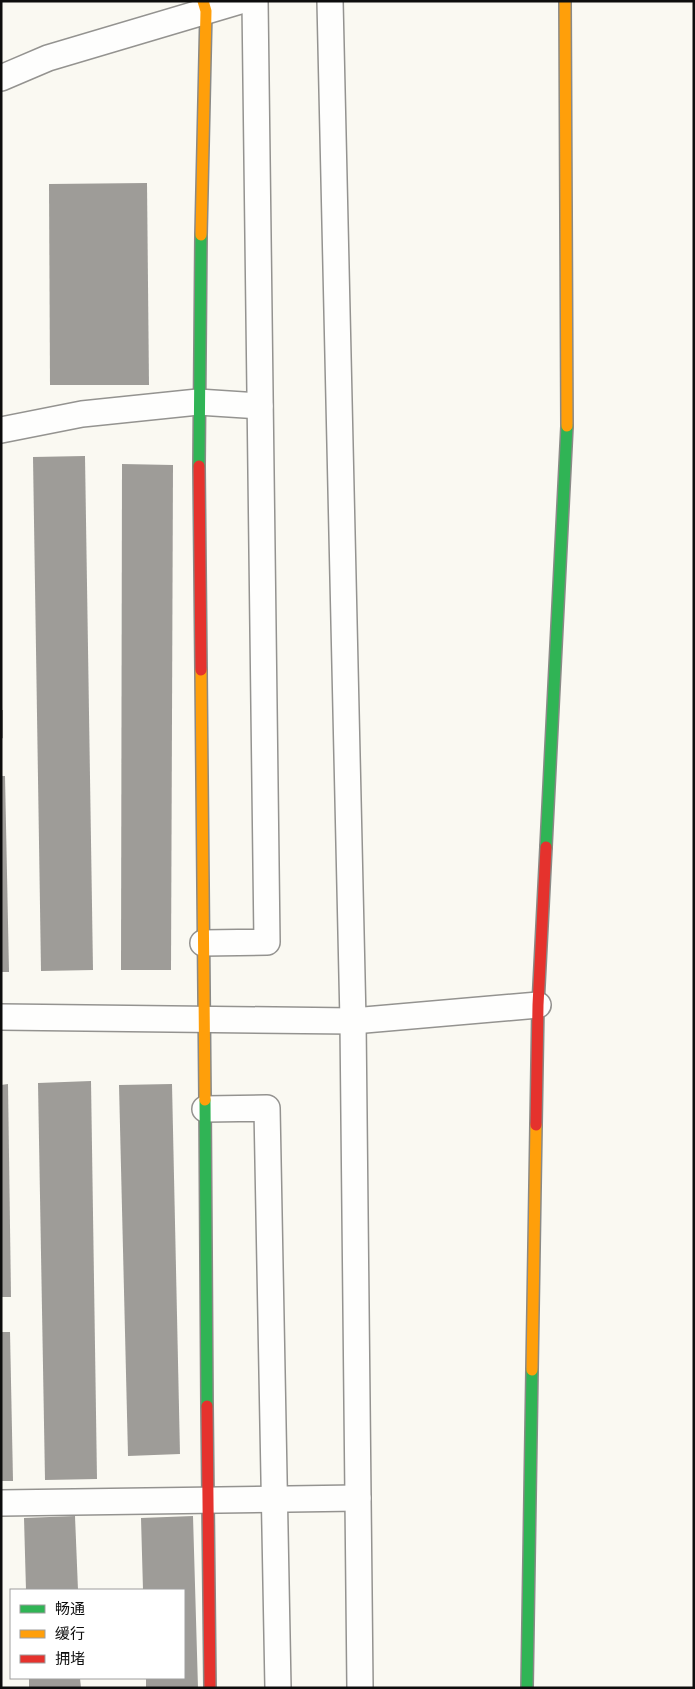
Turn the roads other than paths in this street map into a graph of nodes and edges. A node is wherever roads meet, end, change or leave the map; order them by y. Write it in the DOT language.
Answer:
graph roads {
  1 [pos="240,1"];
  2 [pos="255,1"];
  3 [pos="330,1"];
  4 [pos="565,1"];
  5 [pos="204,6"];
  6 [pos="1,78"];
  7 [pos="198,402"];
  8 [pos="260,406"];
  9 [pos="1,430"];
  10 [pos="203,943"];
  11 [pos="538,1005"];
  12 [pos="1,1017"];
  13 [pos="204,1020"];
  14 [pos="353,1021"];
  15 [pos="205,1109"];
  16 [pos="358,1498"];
  17 [pos="276,1499"];
  18 [pos="208,1500"];
  19 [pos="1,1503"];
  20 [pos="210,1688"];
  21 [pos="278,1688"];
  22 [pos="360,1688"];
  23 [pos="527,1688"];
  1 -- 5 [label="street"];
  2 -- 8 [label="street"];
  3 -- 14 [label="street"];
  4 -- 11 [label="street"];
  5 -- 6 [label="street"];
  5 -- 7 [label="street"];
  7 -- 8 [label="street"];
  7 -- 9 [label="street"];
  7 -- 10 [label="street"];
  8 -- 10 [label="street"];
  10 -- 13 [label="street"];
  11 -- 14 [label="street"];
  11 -- 23 [label="street"];
  12 -- 13 [label="street"];
  13 -- 14 [label="street"];
  13 -- 15 [label="street"];
  14 -- 16 [label="street"];
  15 -- 17 [label="street"];
  15 -- 18 [label="street"];
  16 -- 17 [label="street"];
  16 -- 22 [label="street"];
  17 -- 18 [label="street"];
  17 -- 21 [label="street"];
  18 -- 19 [label="street"];
  18 -- 20 [label="street"];
}
